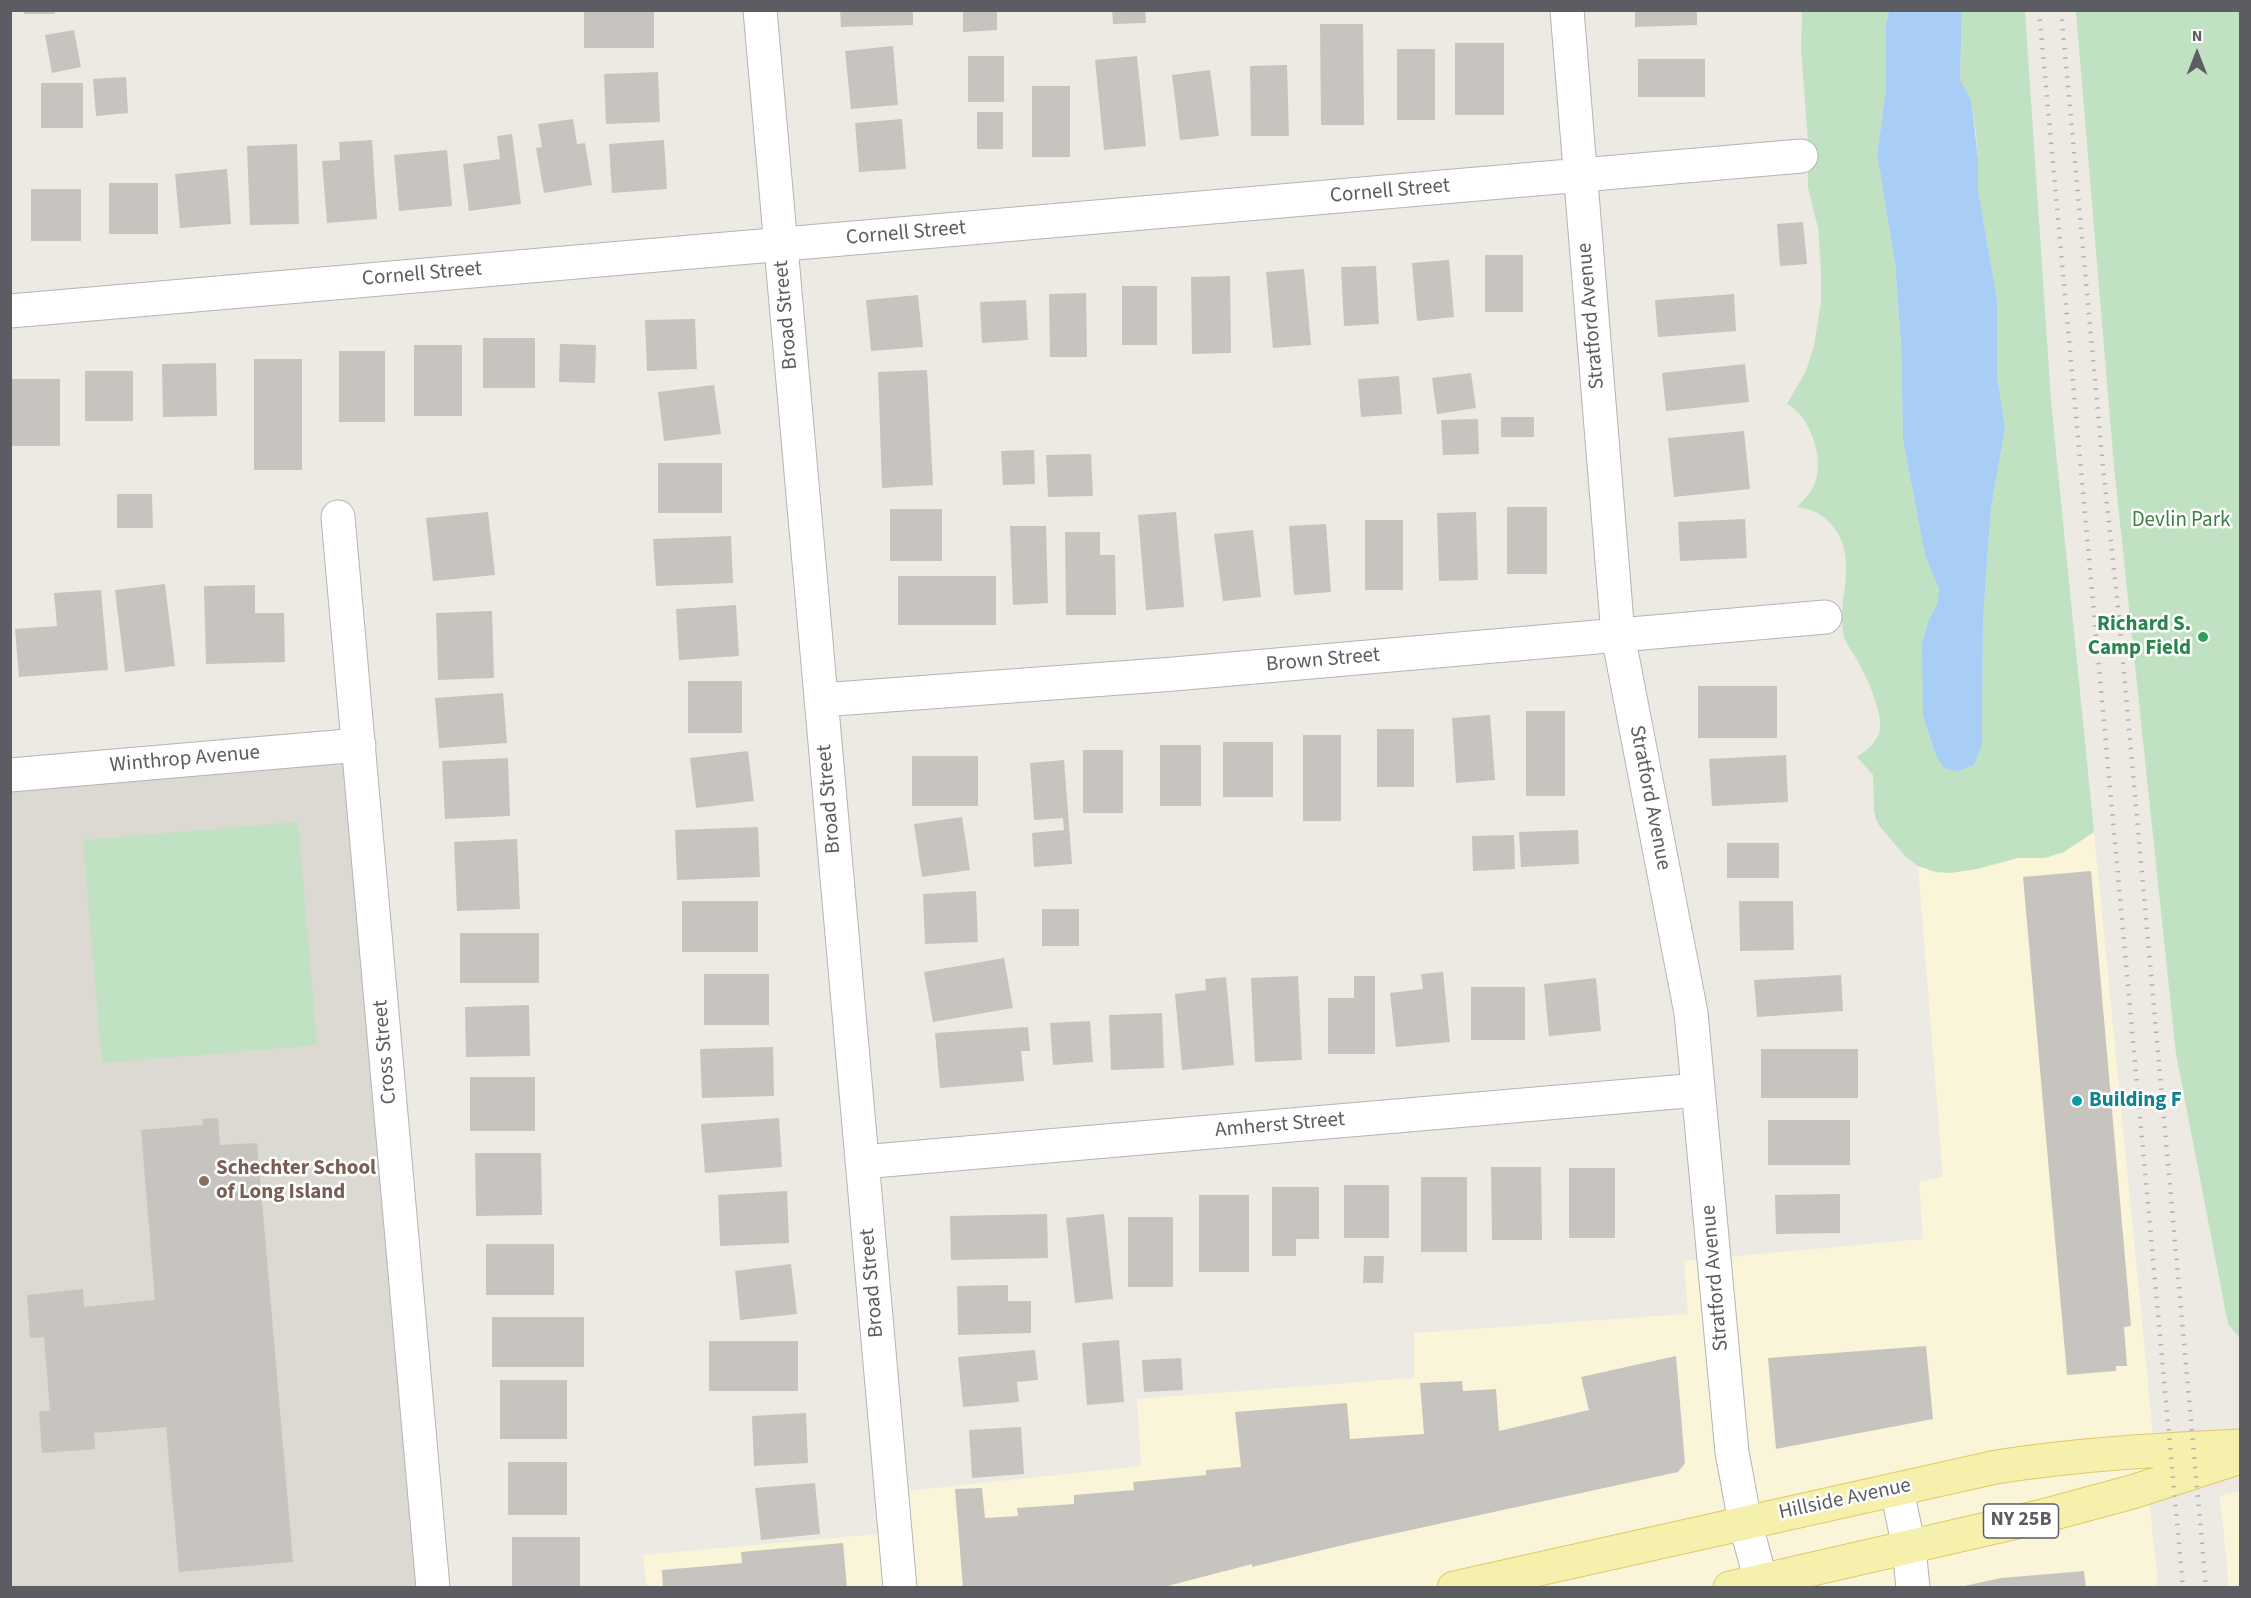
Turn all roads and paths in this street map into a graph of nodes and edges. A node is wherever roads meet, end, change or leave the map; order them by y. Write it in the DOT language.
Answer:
graph roads {
  1 [pos="760,10"];
  2 [pos="1567,10"];
  3 [pos="1801,156"];
  4 [pos="1581,175"];
  5 [pos="781,244"];
  6 [pos="10,311"];
  7 [pos="338,518"];
  8 [pos="1825,617"];
  9 [pos="1618,635"];
  10 [pos="821,700"];
  11 [pos="359,745"];
  12 [pos="10,775"];
  13 [pos="1698,1090"];
  14 [pos="862,1162"];
  15 [pos="2241,1446"];
  16 [pos="2241,1457"];
  17 [pos="1897,1490"];
  18 [pos="1745,1522"];
  19 [pos="1909,1548"];
  20 [pos="1745,1584"];
  21 [pos="433,1587"];
  22 [pos="900,1587"];
  23 [pos="1454,1587"];
  24 [pos="1913,1587"];
  1 -- 5 [label="street, Broad Street"];
  2 -- 4 [label="street, Stratford Avenue"];
  3 -- 4 [label="street, Cornell Street"];
  4 -- 5 [label="street, Cornell Street"];
  4 -- 9 [label="street, Stratford Avenue"];
  5 -- 6 [label="street, Cornell Street"];
  5 -- 10 [label="street, Broad Street"];
  7 -- 11 [label="street, Cross Street"];
  8 -- 9 [label="street, Brown Street"];
  9 -- 10 [label="street, Brown Street"];
  9 -- 13 [label="street, Stratford Avenue"];
  10 -- 14 [label="street, Broad Street"];
  11 -- 12 [label="street, Winthrop Avenue"];
  11 -- 21 [label="street, Cross Street"];
  13 -- 14 [label="street, Amherst Street"];
  13 -- 18 [label="street, Stratford Avenue"];
  14 -- 22 [label="street, Broad Street"];
  15 -- 17 [label="main road, Hillside Avenue"];
  16 -- 19 [label="main road, NY 25B"];
  17 -- 18 [label="main road, Hillside Avenue"];
  17 -- 19 [label="street"];
  18 -- 20 [label="street, Stratford Avenue"];
  18 -- 23 [label="main road, Hillside Avenue"];
  19 -- 20 [label="main road, NY 25B"];
  19 -- 24 [label="street"];
}
